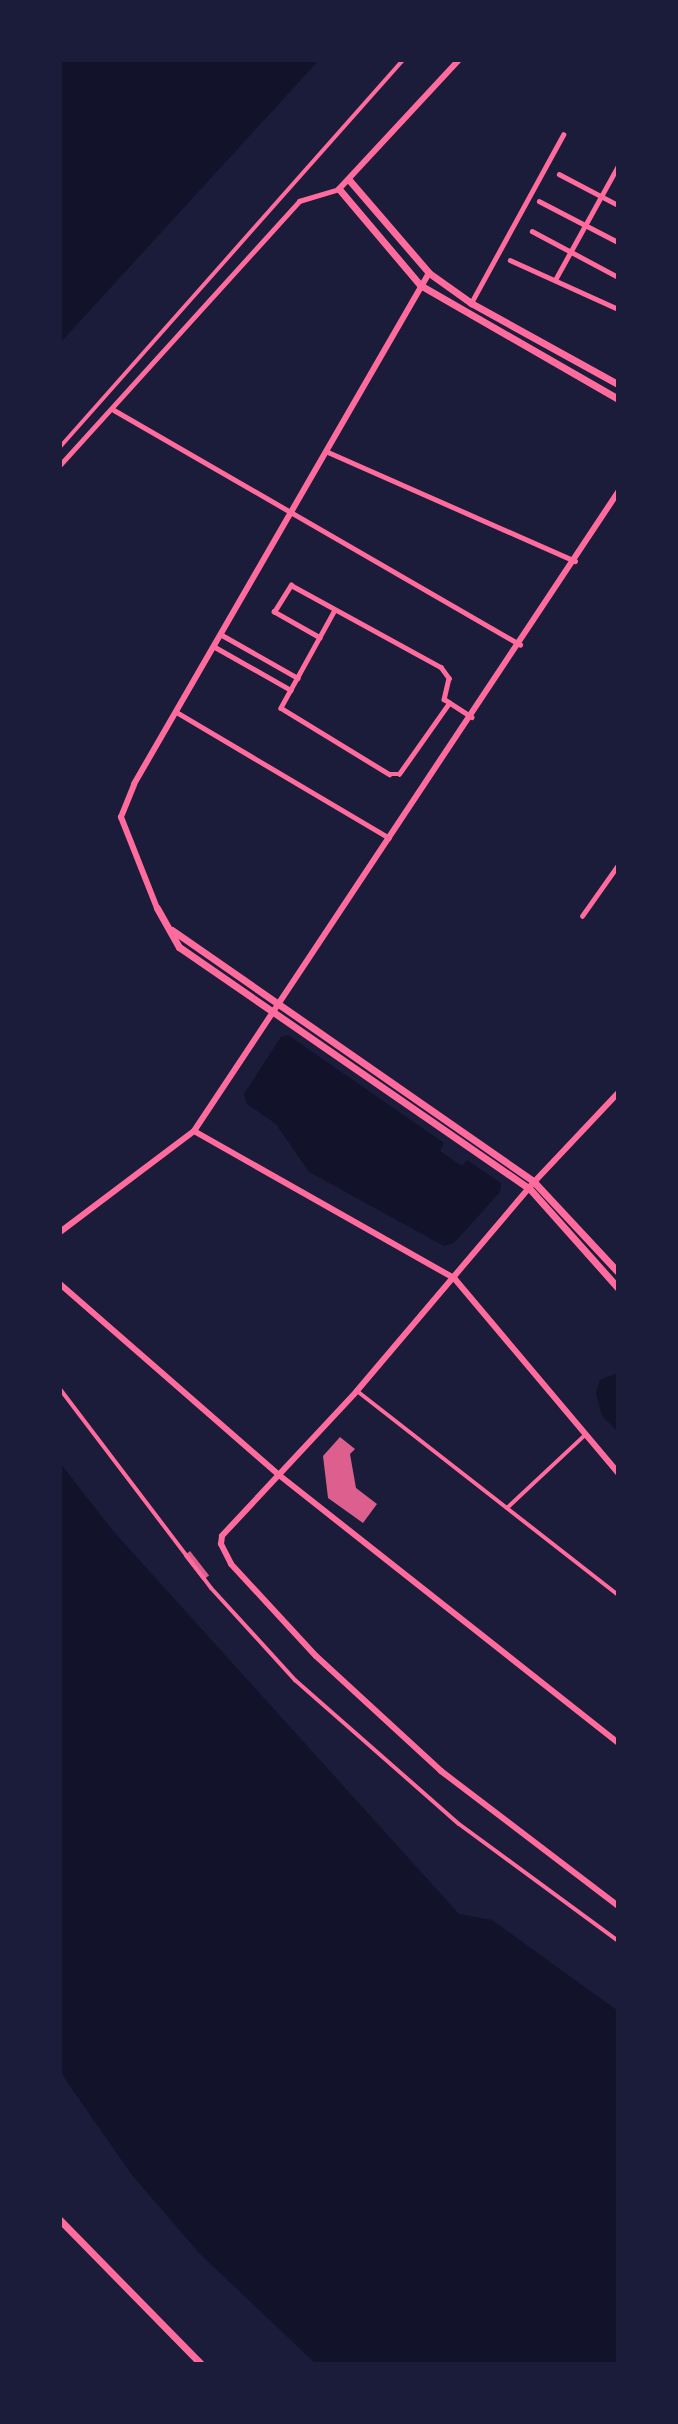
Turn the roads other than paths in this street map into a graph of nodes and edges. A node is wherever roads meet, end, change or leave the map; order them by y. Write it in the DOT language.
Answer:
graph roads {
  1 [pos="403,60"];
  2 [pos="459,60"];
  3 [pos="563,135"];
  4 [pos="618,166"];
  5 [pos="560,174"];
  6 [pos="350,181"];
  7 [pos="339,189"];
  8 [pos="599,195"];
  9 [pos="539,201"];
  10 [pos="618,205"];
  11 [pos="584,225"];
  12 [pos="532,231"];
  13 [pos="618,242"];
  14 [pos="570,251"];
  15 [pos="510,260"];
  16 [pos="429,273"];
  17 [pos="618,277"];
  18 [pos="555,280"];
  19 [pos="420,285"];
  20 [pos="471,303"];
  21 [pos="618,309"];
  22 [pos="618,384"];
  23 [pos="618,399"];
  24 [pos="114,410"];
  25 [pos="60,447"];
  26 [pos="328,452"];
  27 [pos="60,465"];
  28 [pos="618,492"];
  29 [pos="291,512"];
  30 [pos="575,561"];
  31 [pos="335,610"];
  32 [pos="222,635"];
  33 [pos="320,638"];
  34 [pos="520,644"];
  35 [pos="215,647"];
  36 [pos="298,678"];
  37 [pos="291,690"];
  38 [pos="449,703"];
  39 [pos="178,713"];
  40 [pos="472,717"];
  41 [pos="391,839"];
  42 [pos="618,865"];
  43 [pos="157,908"];
  44 [pos="582,916"];
  45 [pos="277,1006"];
  46 [pos="618,1093"];
  47 [pos="194,1131"];
  48 [pos="531,1185"];
  49 [pos="60,1232"];
  50 [pos="618,1272"];
  51 [pos="454,1278"];
  52 [pos="60,1284"];
  53 [pos="618,1288"];
  54 [pos="60,1389"];
  55 [pos="357,1391"];
  56 [pos="586,1434"];
  57 [pos="618,1473"];
  58 [pos="279,1475"];
  59 [pos="507,1508"];
  60 [pos="618,1595"];
  61 [pos="618,1743"];
  62 [pos="618,1906"];
  63 [pos="618,1941"];
  64 [pos="60,2220"];
  65 [pos="201,2364"];
  1 -- 25 [label="street"];
  2 -- 6 [label="street"];
  3 -- 20 [label="street"];
  4 -- 8 [label="street"];
  5 -- 8 [label="street"];
  6 -- 7 [label="street"];
  6 -- 16 [label="main road"];
  7 -- 19 [label="main road"];
  7 -- 24 [label="street"];
  8 -- 10 [label="street"];
  8 -- 11 [label="street"];
  9 -- 11 [label="street"];
  11 -- 13 [label="street"];
  11 -- 14 [label="street"];
  12 -- 14 [label="street"];
  14 -- 17 [label="street"];
  14 -- 18 [label="street"];
  15 -- 18 [label="street"];
  16 -- 19 [label="street"];
  16 -- 20 [label="main road"];
  18 -- 21 [label="street"];
  19 -- 23 [label="main road"];
  19 -- 26 [label="street"];
  20 -- 22 [label="main road"];
  24 -- 27 [label="street"];
  24 -- 29 [label="street"];
  26 -- 29 [label="street"];
  26 -- 30 [label="street"];
  28 -- 30 [label="street"];
  29 -- 32 [label="street"];
  29 -- 34 [label="street"];
  30 -- 34 [label="street"];
  31 -- 33 [label="street"];
  31 -- 33 [label="street"];
  31 -- 38 [label="street"];
  32 -- 35 [label="street"];
  32 -- 36 [label="street"];
  33 -- 36 [label="street"];
  34 -- 40 [label="street"];
  35 -- 37 [label="street"];
  35 -- 39 [label="street"];
  36 -- 37 [label="street"];
  37 -- 38 [label="street"];
  38 -- 40 [label="street"];
  39 -- 41 [label="street"];
  39 -- 43 [label="street"];
  40 -- 41 [label="street"];
  41 -- 45 [label="street"];
  42 -- 44 [label="street"];
  43 -- 45 [label="main road"];
  45 -- 47 [label="street"];
  45 -- 48 [label="main road"];
  46 -- 48 [label="street"];
  47 -- 49 [label="street"];
  47 -- 51 [label="street"];
  48 -- 50 [label="main road"];
  48 -- 51 [label="street"];
  48 -- 53 [label="main road"];
  51 -- 55 [label="street"];
  51 -- 56 [label="street"];
  52 -- 58 [label="street"];
  54 -- 63 [label="street"];
  55 -- 58 [label="street"];
  55 -- 59 [label="street"];
  56 -- 57 [label="street"];
  56 -- 59 [label="street"];
  58 -- 61 [label="street"];
  58 -- 62 [label="street"];
  59 -- 60 [label="street"];
  64 -- 65 [label="main road"];
}
